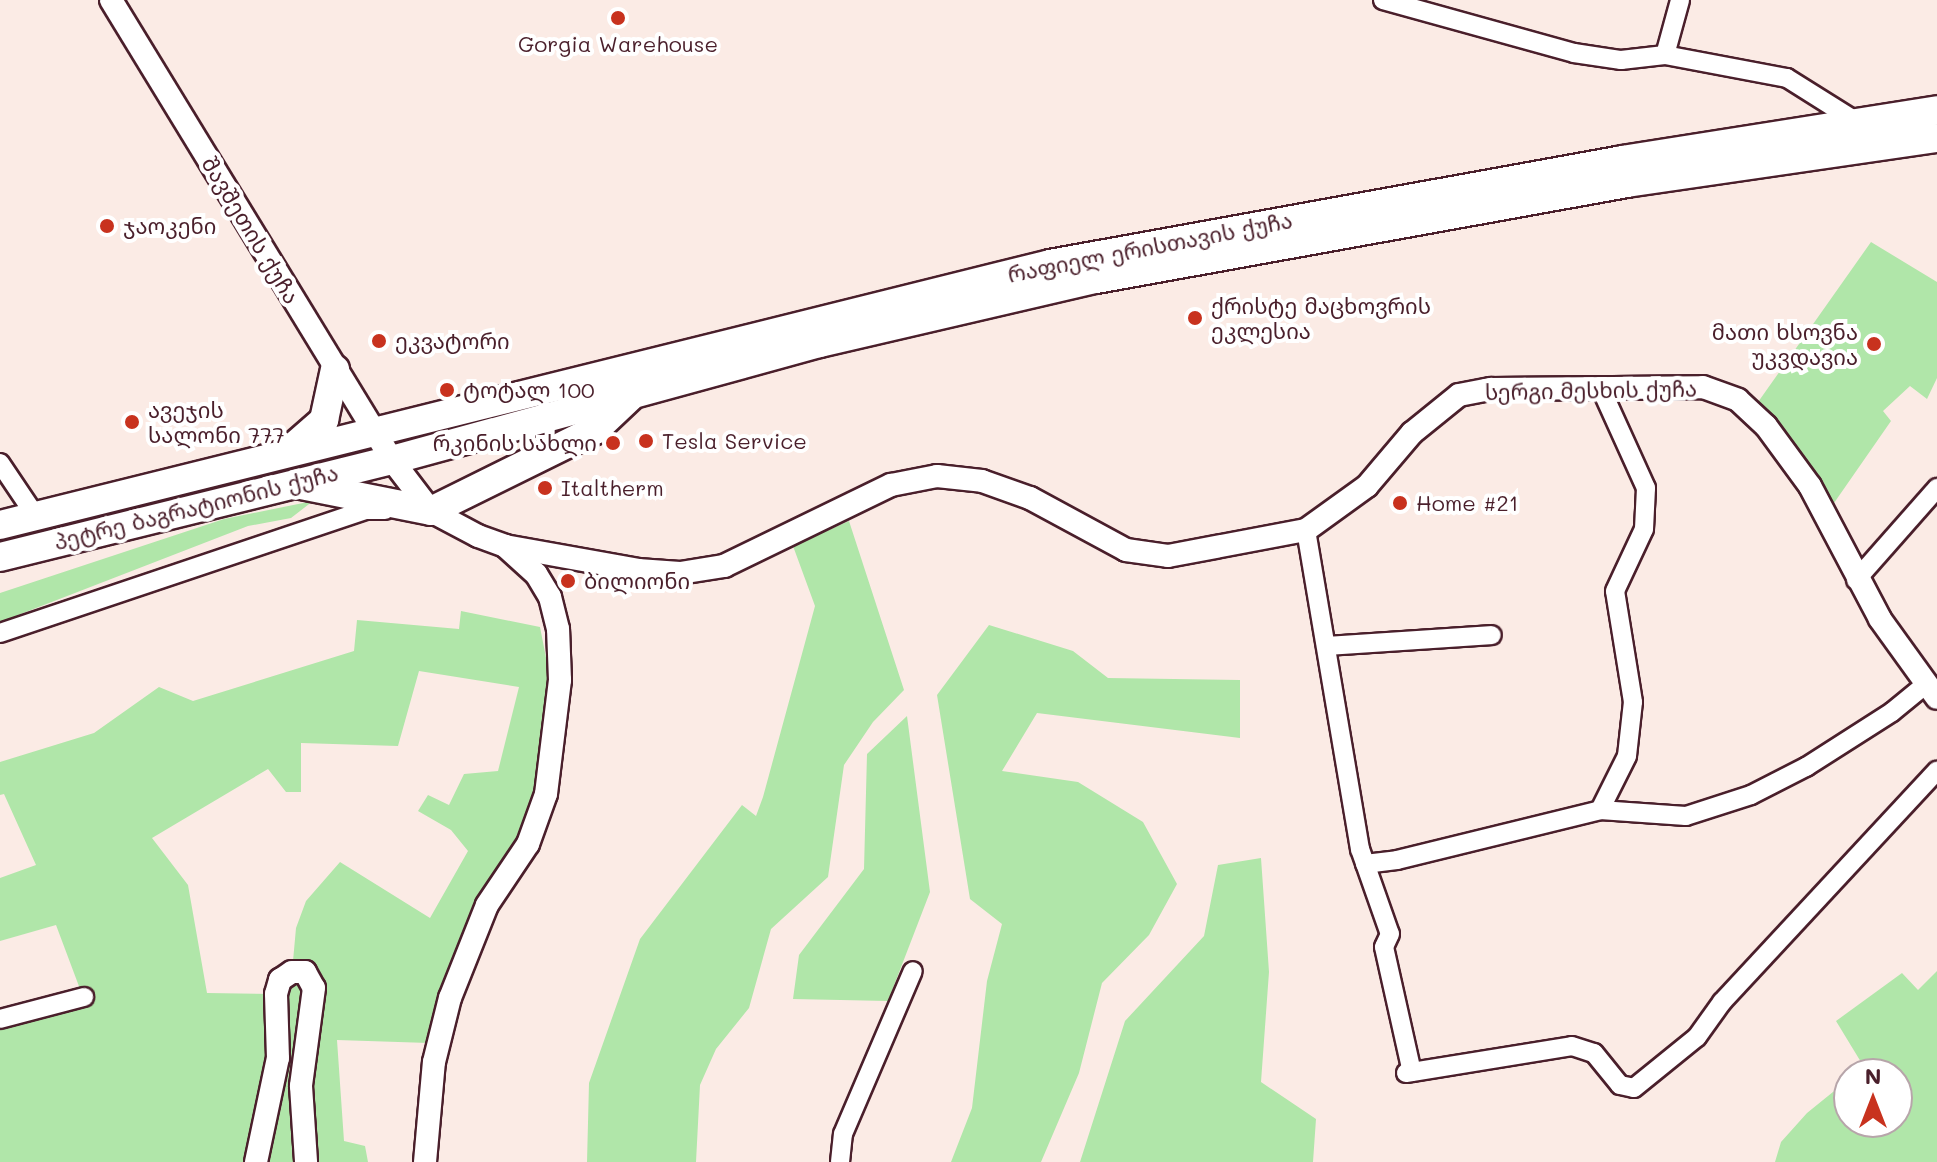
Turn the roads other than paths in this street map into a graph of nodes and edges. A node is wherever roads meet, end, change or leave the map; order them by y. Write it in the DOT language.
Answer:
graph roads {
  1 [pos="111,0"];
  2 [pos="1383,0"];
  3 [pos="1680,0"];
  4 [pos="1665,55"];
  5 [pos="1937,110"];
  6 [pos="1857,122"];
  7 [pos="1937,138"];
  8 [pos="335,369"];
  9 [pos="1602,391"];
  10 [pos="631,396"];
  11 [pos="373,431"];
  12 [pos="283,454"];
  13 [pos="392,460"];
  14 [pos="0,463"];
  15 [pos="289,483"];
  16 [pos="1937,488"];
  17 [pos="431,511"];
  18 [pos="35,515"];
  19 [pos="0,518"];
  20 [pos="0,525"];
  21 [pos="1306,530"];
  22 [pos="505,546"];
  23 [pos="0,557"];
  24 [pos="1856,580"];
  25 [pos="0,633"];
  26 [pos="1492,635"];
  27 [pos="1328,646"];
  28 [pos="1931,691"];
  29 [pos="1937,771"];
  30 [pos="1600,810"];
  31 [pos="1365,864"];
  32 [pos="913,971"];
  33 [pos="84,997"];
  34 [pos="0,1019"];
  35 [pos="256,1162"];
  36 [pos="306,1162"];
  37 [pos="425,1162"];
  38 [pos="840,1162"];
  1 -- 8 [label="street, შავშეთის ქუჩა"];
  2 -- 4 [label="street"];
  3 -- 4 [label="street"];
  4 -- 6 [label="street"];
  5 -- 6 [label="main road, რაფიელ ერისთავის ქუჩა"];
  6 -- 11 [label="main road, რაფიელ ერისთავის ქუჩა"];
  7 -- 10 [label="main road, რაფიელ ერისთავის ქუჩა"];
  8 -- 11 [label="street, შავშეთის ქუჩა"];
  8 -- 12 [label="main road"];
  9 -- 21 [label="street, სერგი მესხის ქუჩა"];
  9 -- 24 [label="street, სერგი მესხის ქუჩა"];
  9 -- 30 [label="street"];
  10 -- 13 [label="main road, რაფიელ ერისთავის ქუჩა"];
  10 -- 17 [label="main road"];
  11 -- 12 [label="main road, პეტრე ბაგრატიონის ქუჩა"];
  11 -- 13 [label="street, შავშეთის ქუჩა"];
  12 -- 18 [label="main road, პეტრე ბაგრატიონის ქუჩა"];
  13 -- 15 [label="main road, პეტრე ბაგრატიონის ქუჩა"];
  13 -- 17 [label="street, სერგი მესხის ქუჩა"];
  14 -- 18 [label="street"];
  15 -- 17 [label="main road"];
  15 -- 23 [label="main road, პეტრე ბაგრატიონის ქუჩა"];
  16 -- 24 [label="street"];
  17 -- 22 [label="street, სერგი მესხის ქუჩა"];
  17 -- 25 [label="street"];
  18 -- 19 [label="street, პეტრე ბაგრატიონის ქუჩა"];
  18 -- 20 [label="main road, პეტრე ბაგრატიონის ქუჩა"];
  21 -- 22 [label="street, სერგი მესხის ქუჩა"];
  21 -- 27 [label="street"];
  22 -- 37 [label="street"];
  24 -- 28 [label="street, სერგი მესხის ქუჩა"];
  26 -- 27 [label="street"];
  27 -- 31 [label="street"];
  28 -- 30 [label="street"];
  29 -- 31 [label="street"];
  30 -- 31 [label="street"];
  32 -- 38 [label="street"];
  33 -- 34 [label="street"];
  35 -- 36 [label="street"];
}
